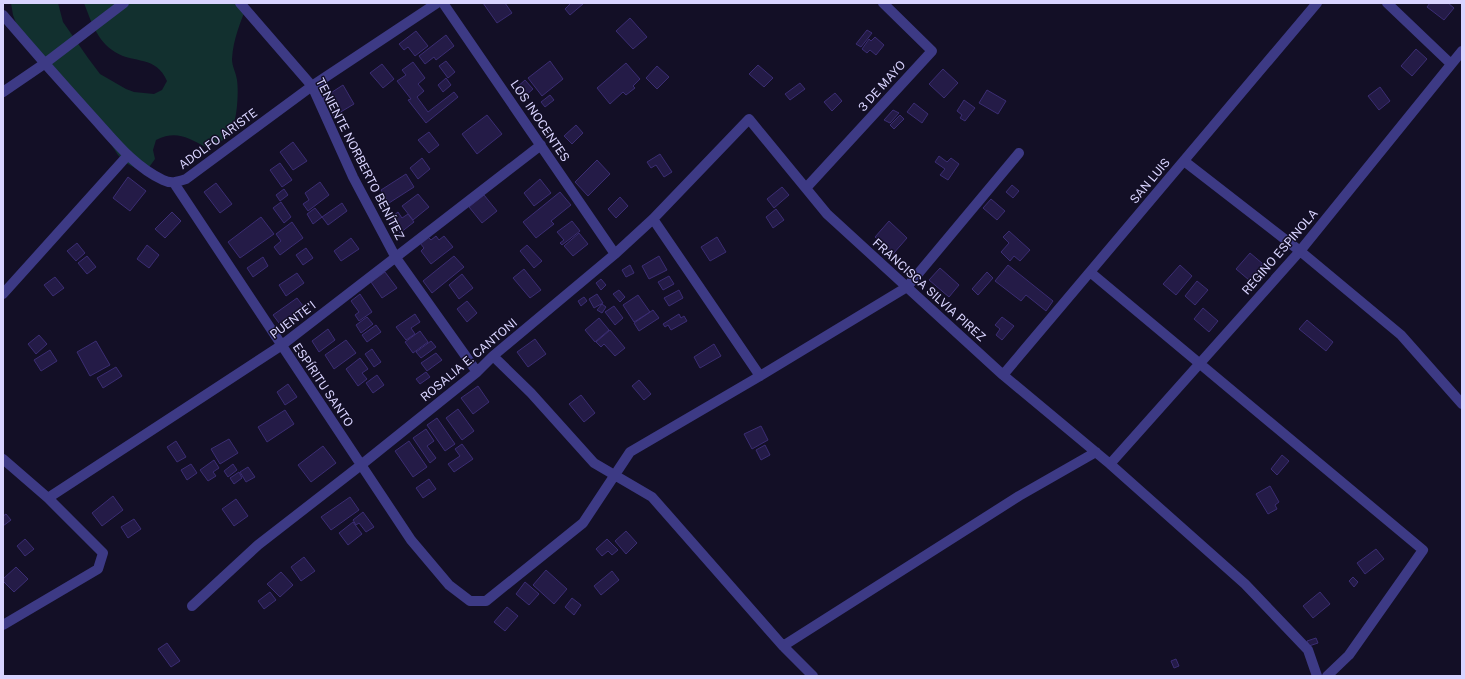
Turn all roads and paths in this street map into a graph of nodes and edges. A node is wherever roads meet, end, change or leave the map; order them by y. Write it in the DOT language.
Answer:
graph roads {
  1 [pos="124,3"];
  2 [pos="240,3"];
  3 [pos="437,3"];
  4 [pos="443,3"];
  5 [pos="883,3"];
  6 [pos="1316,3"];
  7 [pos="1387,3"];
  8 [pos="3,15"];
  9 [pos="1462,52"];
  10 [pos="44,64"];
  11 [pos="1451,64"];
  12 [pos="312,86"];
  13 [pos="3,92"];
  14 [pos="749,119"];
  15 [pos="541,145"];
  16 [pos="1019,153"];
  17 [pos="128,156"];
  18 [pos="1184,161"];
  19 [pos="174,183"];
  20 [pos="806,188"];
  21 [pos="653,220"];
  22 [pos="1300,251"];
  23 [pos="615,254"];
  24 [pos="396,258"];
  25 [pos="1090,272"];
  26 [pos="907,287"];
  27 [pos="3,294"];
  28 [pos="282,345"];
  29 [pos="493,356"];
  30 [pos="1199,364"];
  31 [pos="477,372"];
  32 [pos="1003,375"];
  33 [pos="760,376"];
  34 [pos="1462,404"];
  35 [pos="1096,452"];
  36 [pos="3,459"];
  37 [pos="1110,464"];
  38 [pos="361,465"];
  39 [pos="615,475"];
  40 [pos="48,498"];
  41 [pos="192,606"];
  42 [pos="3,624"];
  43 [pos="783,646"];
  44 [pos="813,676"];
  45 [pos="1317,676"];
  46 [pos="1327,676"];
  1 -- 10 [label="street"];
  2 -- 12 [label="street, TENIENTE NORBERTO BENÍTEZ"];
  3 -- 12 [label="street, ADOLFO ARISTE"];
  4 -- 15 [label="street, LOS INOCENTES"];
  5 -- 20 [label="street, 3 DE MAYO"];
  6 -- 18 [label="street, SAN LUIS"];
  7 -- 11 [label="street"];
  8 -- 10 [label="street, ADOLFO ARISTE"];
  9 -- 11 [label="street, REGINO ESPINOLA"];
  10 -- 13 [label="street"];
  10 -- 17 [label="street, ADOLFO ARISTE"];
  11 -- 22 [label="street, REGINO ESPINOLA"];
  12 -- 19 [label="street, ADOLFO ARISTE"];
  12 -- 24 [label="street, TENIENTE NORBERTO BENÍTEZ"];
  14 -- 20 [label="street, FRANCISCA SILVIA PIREZ"];
  14 -- 21 [label="street, ROSALIA E. CANTONI"];
  15 -- 23 [label="street, LOS INOCENTES"];
  15 -- 24 [label="street, PUENTE'I"];
  16 -- 26 [label="street, ESPÍRITU SANTO"];
  17 -- 19 [label="street, ADOLFO ARISTE"];
  17 -- 27 [label="street"];
  18 -- 22 [label="street"];
  18 -- 25 [label="street, SAN LUIS"];
  19 -- 28 [label="street, ESPÍRITU SANTO"];
  20 -- 26 [label="street, FRANCISCA SILVIA PIREZ"];
  21 -- 23 [label="street, ROSALIA E. CANTONI"];
  21 -- 33 [label="street"];
  22 -- 30 [label="street, REGINO ESPINOLA"];
  22 -- 34 [label="street"];
  23 -- 29 [label="street, ROSALIA E. CANTONI"];
  24 -- 28 [label="street, PUENTE'I"];
  24 -- 31 [label="street, TENIENTE NORBERTO BENÍTEZ"];
  25 -- 30 [label="street"];
  25 -- 32 [label="street, SAN LUIS"];
  26 -- 32 [label="street, FRANCISCA SILVIA PIREZ"];
  26 -- 33 [label="street, ESPÍRITU SANTO"];
  28 -- 38 [label="street, ESPÍRITU SANTO"];
  28 -- 40 [label="street, PUENTE'I"];
  29 -- 31 [label="street, ROSALIA E. CANTONI"];
  29 -- 39 [label="street"];
  30 -- 37 [label="street, REGINO ESPINOLA"];
  30 -- 46 [label="street"];
  31 -- 38 [label="street, ROSALIA E. CANTONI"];
  32 -- 35 [label="street, FRANCISCA SILVIA PIREZ"];
  33 -- 39 [label="street, ESPÍRITU SANTO"];
  35 -- 37 [label="street, FRANCISCA SILVIA PIREZ"];
  35 -- 43 [label="street"];
  36 -- 40 [label="street"];
  37 -- 45 [label="street, FRANCISCA SILVIA PIREZ"];
  38 -- 39 [label="street, ESPÍRITU SANTO"];
  38 -- 41 [label="street, ROSALIA E. CANTONI"];
  39 -- 43 [label="street"];
  40 -- 42 [label="street"];
  43 -- 44 [label="street"];
}
